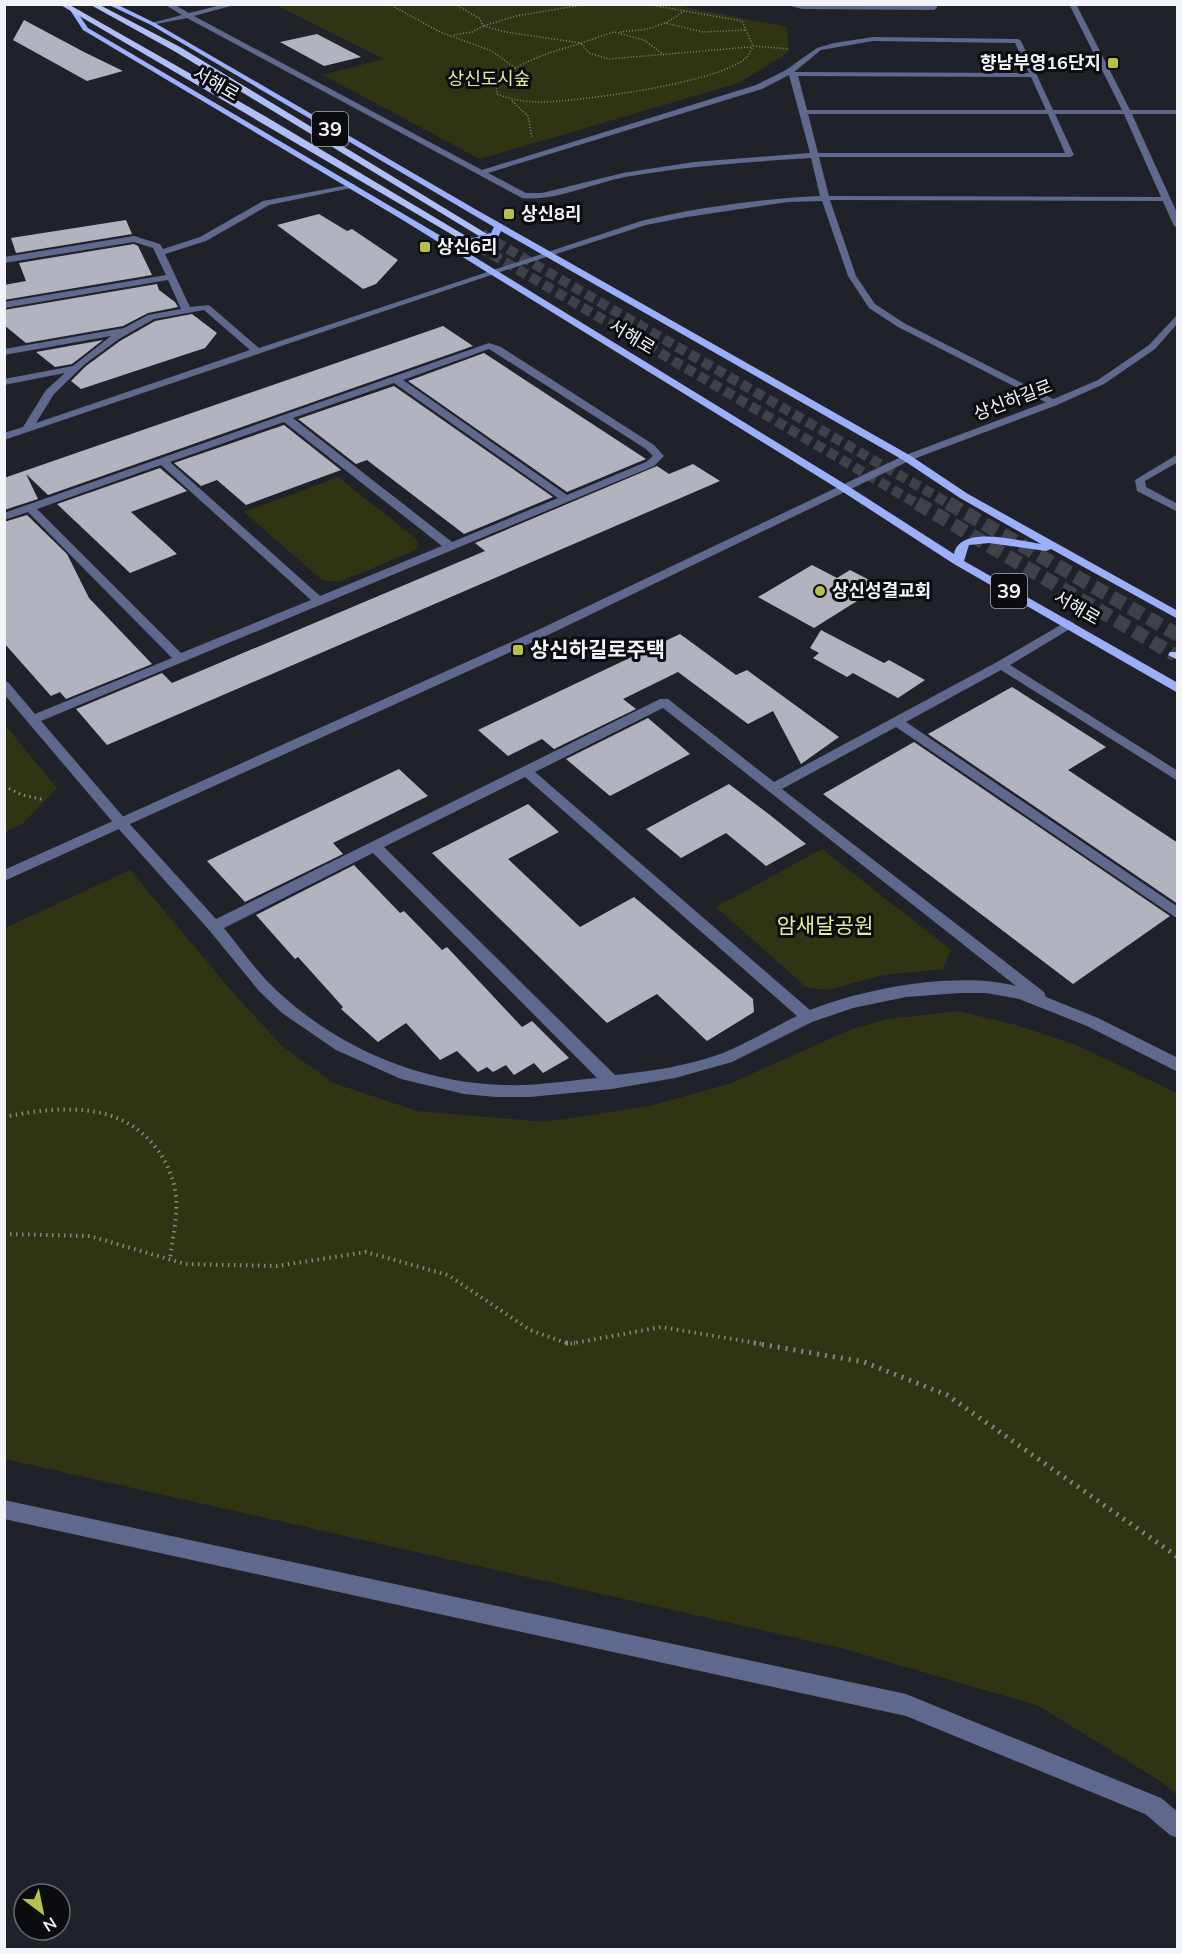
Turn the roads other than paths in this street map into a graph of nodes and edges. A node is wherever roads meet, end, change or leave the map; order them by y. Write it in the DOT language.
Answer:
graph roads {
  1 [pos="62,4"];
  2 [pos="92,4"];
  3 [pos="110,4"];
  4 [pos="167,4"];
  5 [pos="235,4"];
  6 [pos="786,4"];
  7 [pos="934,4"];
  8 [pos="1072,4"];
  9 [pos="73,10"];
  10 [pos="186,16"];
  11 [pos="153,24"];
  12 [pos="791,73"];
  13 [pos="1033,75"];
  14 [pos="804,111"];
  15 [pos="1050,112"];
  16 [pos="1127,112"];
  17 [pos="1178,112"];
  18 [pos="814,155"];
  19 [pos="482,172"];
  20 [pos="351,186"];
  21 [pos="825,198"];
  22 [pos="1166,200"];
  23 [pos="498,226"];
  24 [pos="1178,226"];
  25 [pos="482,234"];
  26 [pos="466,239"];
  27 [pos="443,242"];
  28 [pos="160,253"];
  29 [pos="548,254"];
  30 [pos="4,260"];
  31 [pos="491,272"];
  32 [pos="171,278"];
  33 [pos="4,305"];
  34 [pos="187,310"];
  35 [pos="1178,318"];
  36 [pos="130,329"];
  37 [pos="257,351"];
  38 [pos="4,352"];
  39 [pos="75,368"];
  40 [pos="395,379"];
  41 [pos="4,382"];
  42 [pos="1053,403"];
  43 [pos="285,417"];
  44 [pos="27,429"];
  45 [pos="4,437"];
  46 [pos="1178,457"];
  47 [pos="907,458"];
  48 [pos="162,461"];
  49 [pos="844,488"];
  50 [pos="566,499"];
  51 [pos="30,508"];
  52 [pos="1178,509"];
  53 [pos="4,517"];
  54 [pos="450,547"];
  55 [pos="1058,550"];
  56 [pos="958,562"];
  57 [pos="320,601"];
  58 [pos="1178,616"];
  59 [pos="1069,624"];
  60 [pos="180,659"];
  61 [pos="1001,665"];
  62 [pos="4,685"];
  63 [pos="1178,689"];
  64 [pos="34,719"];
  65 [pos="896,721"];
  66 [pos="526,771"];
  67 [pos="1178,777"];
  68 [pos="773,788"];
  69 [pos="121,823"];
  70 [pos="374,846"];
  71 [pos="4,876"];
  72 [pos="1178,914"];
  73 [pos="214,926"];
  74 [pos="1049,1004"];
  75 [pos="808,1017"];
  76 [pos="1178,1066"];
  77 [pos="612,1083"];
  78 [pos="4,1509"];
  79 [pos="1178,1827"];
  1 -- 9 [label="highway, 서해로 / 39"];
  2 -- 25 [label="highway, 서해로 / 39"];
  3 -- 11 [label="main road, 서해로 / 39"];
  4 -- 10 [label="street"];
  5 -- 10 [label="street"];
  6 -- 7 [label="street"];
  8 -- 16 [label="street"];
  9 -- 20 [label="main road, 서해로 / 39"];
  9 -- 26 [label="highway, 서해로 / 39"];
  10 -- 11 [label="street"];
  10 -- 19 [label="street"];
  11 -- 23 [label="main road, 서해로 / 39"];
  12 -- 13 [label="street"];
  12 -- 13 [label="street"];
  12 -- 14 [label="street"];
  12 -- 19 [label="street"];
  13 -- 15 [label="street"];
  14 -- 15 [label="street"];
  14 -- 18 [label="street"];
  15 -- 16 [label="street"];
  15 -- 18 [label="street"];
  16 -- 17 [label="street"];
  16 -- 22 [label="street"];
  18 -- 19 [label="street"];
  18 -- 21 [label="street"];
  20 -- 27 [label="main road, 서해로 / 39"];
  20 -- 28 [label="street"];
  21 -- 22 [label="street"];
  21 -- 29 [label="street"];
  21 -- 42 [label="street"];
  22 -- 24 [label="street"];
  23 -- 27 [label="main road"];
  23 -- 29 [label="main road, 서해로 / 39"];
  27 -- 31 [label="main road, 서해로 / 39"];
  28 -- 30 [label="street"];
  28 -- 32 [label="street"];
  29 -- 31 [label="street"];
  29 -- 47 [label="main road, 서해로 / 39"];
  31 -- 37 [label="street"];
  31 -- 49 [label="main road, 서해로 / 39"];
  32 -- 33 [label="street"];
  32 -- 34 [label="street"];
  34 -- 36 [label="street"];
  34 -- 37 [label="street"];
  35 -- 42 [label="street, 상신하길로"];
  36 -- 38 [label="street"];
  36 -- 39 [label="street"];
  37 -- 44 [label="street"];
  39 -- 41 [label="street"];
  39 -- 44 [label="street"];
  40 -- 43 [label="street"];
  40 -- 50 [label="street"];
  40 -- 50 [label="street"];
  42 -- 47 [label="street, 상신하길로"];
  43 -- 48 [label="street"];
  43 -- 54 [label="street"];
  44 -- 45 [label="street"];
  46 -- 52 [label="street"];
  47 -- 49 [label="street, 상신하길로"];
  47 -- 55 [label="main road, 서해로 / 39"];
  48 -- 51 [label="street"];
  48 -- 57 [label="street"];
  49 -- 56 [label="main road, 서해로 / 39"];
  49 -- 69 [label="street, 상신하길로"];
  50 -- 54 [label="street"];
  51 -- 53 [label="street"];
  51 -- 60 [label="street"];
  54 -- 57 [label="street"];
  55 -- 56 [label="main road"];
  55 -- 58 [label="main road, 서해로 / 39"];
  56 -- 59 [label="main road, 서해로 / 39"];
  57 -- 60 [label="street"];
  59 -- 61 [label="street"];
  59 -- 63 [label="main road, 서해로 / 39"];
  60 -- 64 [label="street"];
  61 -- 65 [label="street"];
  61 -- 67 [label="street"];
  62 -- 64 [label="street"];
  64 -- 69 [label="street"];
  65 -- 68 [label="street"];
  65 -- 72 [label="street"];
  66 -- 68 [label="street"];
  66 -- 70 [label="street"];
  66 -- 75 [label="street"];
  68 -- 74 [label="street"];
  69 -- 71 [label="street, 상신하길로"];
  69 -- 73 [label="street"];
  70 -- 73 [label="street"];
  70 -- 77 [label="street"];
  73 -- 77 [label="street"];
  74 -- 75 [label="street"];
  74 -- 76 [label="street"];
  75 -- 77 [label="street"];
  78 -- 79 [label="street"];
}
